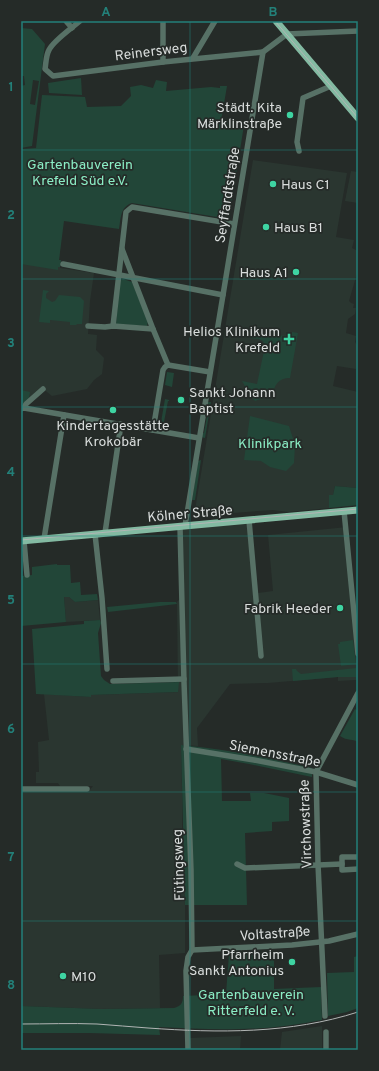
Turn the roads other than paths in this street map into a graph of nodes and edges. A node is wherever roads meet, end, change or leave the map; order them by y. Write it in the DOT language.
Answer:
graph roads {
  1 [pos="66,21"];
  2 [pos="80,21"];
  3 [pos="163,21"];
  4 [pos="215,21"];
  5 [pos="276,21"];
  6 [pos="72,28"];
  7 [pos="358,31"];
  8 [pos="287,34"];
  9 [pos="263,52"];
  10 [pos="193,58"];
  11 [pos="164,62"];
  12 [pos="331,86"];
  13 [pos="358,118"];
  14 [pos="300,151"];
  15 [pos="234,224"];
  16 [pos="121,247"];
  17 [pos="63,264"];
  18 [pos="118,275"];
  19 [pos="134,278"];
  20 [pos="223,295"];
  21 [pos="88,326"];
  22 [pos="113,326"];
  23 [pos="153,329"];
  24 [pos="168,365"];
  25 [pos="210,372"];
  26 [pos="43,389"];
  27 [pos="22,408"];
  28 [pos="64,415"];
  29 [pos="121,424"];
  30 [pos="153,430"];
  31 [pos="199,438"];
  32 [pos="358,510"];
  33 [pos="344,512"];
  34 [pos="249,520"];
  35 [pos="183,526"];
  36 [pos="95,534"];
  37 [pos="105,534"];
  38 [pos="44,539"];
  39 [pos="23,541"];
  40 [pos="27,575"];
  41 [pos="358,578"];
  42 [pos="350,579"];
  43 [pos="358,654"];
  44 [pos="261,656"];
  45 [pos="107,669"];
  46 [pos="184,679"];
  47 [pos="114,681"];
  48 [pos="358,693"];
  49 [pos="186,749"];
  50 [pos="316,772"];
  51 [pos="358,786"];
  52 [pos="21,789"];
  53 [pos="87,789"];
  54 [pos="358,857"];
  55 [pos="237,864"];
  56 [pos="318,864"];
  57 [pos="342,864"];
  58 [pos="358,870"];
  59 [pos="358,934"];
  60 [pos="322,942"];
  61 [pos="192,950"];
  62 [pos="326,1016"];
  63 [pos="326,1032"];
  64 [pos="188,1050"];
  65 [pos="326,1050"];
  1 -- 6 [label="street"];
  2 -- 6 [label="street"];
  3 -- 11 [label="street"];
  4 -- 10 [label="street"];
  5 -- 8 [label="main road"];
  6 -- 11 [label="street, Reinersweg"];
  7 -- 8 [label="street"];
  8 -- 9 [label="street"];
  8 -- 12 [label="main road"];
  9 -- 10 [label="street, Reinersweg"];
  9 -- 15 [label="street, Seyffardtstraße"];
  10 -- 11 [label="street, Reinersweg"];
  12 -- 13 [label="main road"];
  12 -- 14 [label="street"];
  15 -- 16 [label="street"];
  15 -- 20 [label="street, Seyffardtstraße"];
  16 -- 18 [label="street"];
  16 -- 19 [label="street"];
  17 -- 18 [label="street"];
  18 -- 19 [label="street"];
  18 -- 22 [label="street"];
  19 -- 20 [label="street"];
  19 -- 23 [label="street"];
  20 -- 25 [label="street, Seyffardtstraße"];
  21 -- 22 [label="street"];
  22 -- 23 [label="street"];
  23 -- 24 [label="street"];
  24 -- 25 [label="street"];
  24 -- 30 [label="street"];
  25 -- 31 [label="street, Seyffardtstraße"];
  26 -- 27 [label="street"];
  27 -- 28 [label="street"];
  28 -- 29 [label="street"];
  28 -- 38 [label="street"];
  29 -- 30 [label="street"];
  29 -- 37 [label="street"];
  30 -- 31 [label="street"];
  31 -- 35 [label="street, Fütingsweg"];
  32 -- 33 [label="main road, Kölner Straße"];
  33 -- 34 [label="main road, Kölner Straße"];
  33 -- 42 [label="street"];
  34 -- 35 [label="main road, Kölner Straße"];
  34 -- 44 [label="street"];
  35 -- 37 [label="main road, Kölner Straße"];
  35 -- 46 [label="street, Fütingsweg"];
  36 -- 37 [label="main road, Kölner Straße"];
  36 -- 38 [label="main road, Kölner Straße"];
  36 -- 45 [label="street"];
  38 -- 39 [label="main road, Kölner Straße"];
  39 -- 40 [label="street, Kölner Straße"];
  41 -- 42 [label="street"];
  42 -- 43 [label="street"];
  46 -- 47 [label="street"];
  46 -- 49 [label="street, Fütingsweg"];
  48 -- 50 [label="street, Virchowstraße"];
  49 -- 50 [label="street, Siemensstraße"];
  49 -- 61 [label="street, Fütingsweg"];
  50 -- 51 [label="street, Siemensstraße"];
  50 -- 56 [label="street, Virchowstraße"];
  52 -- 53 [label="street"];
  54 -- 57 [label="street"];
  55 -- 56 [label="street"];
  56 -- 57 [label="street"];
  56 -- 60 [label="street, Virchowstraße"];
  57 -- 58 [label="street"];
  59 -- 60 [label="street, Voltastraße"];
  60 -- 61 [label="street, Voltastraße"];
  60 -- 62 [label="street, Virchowstraße"];
  61 -- 64 [label="street, Fütingsweg"];
  63 -- 65 [label="street"];
}
